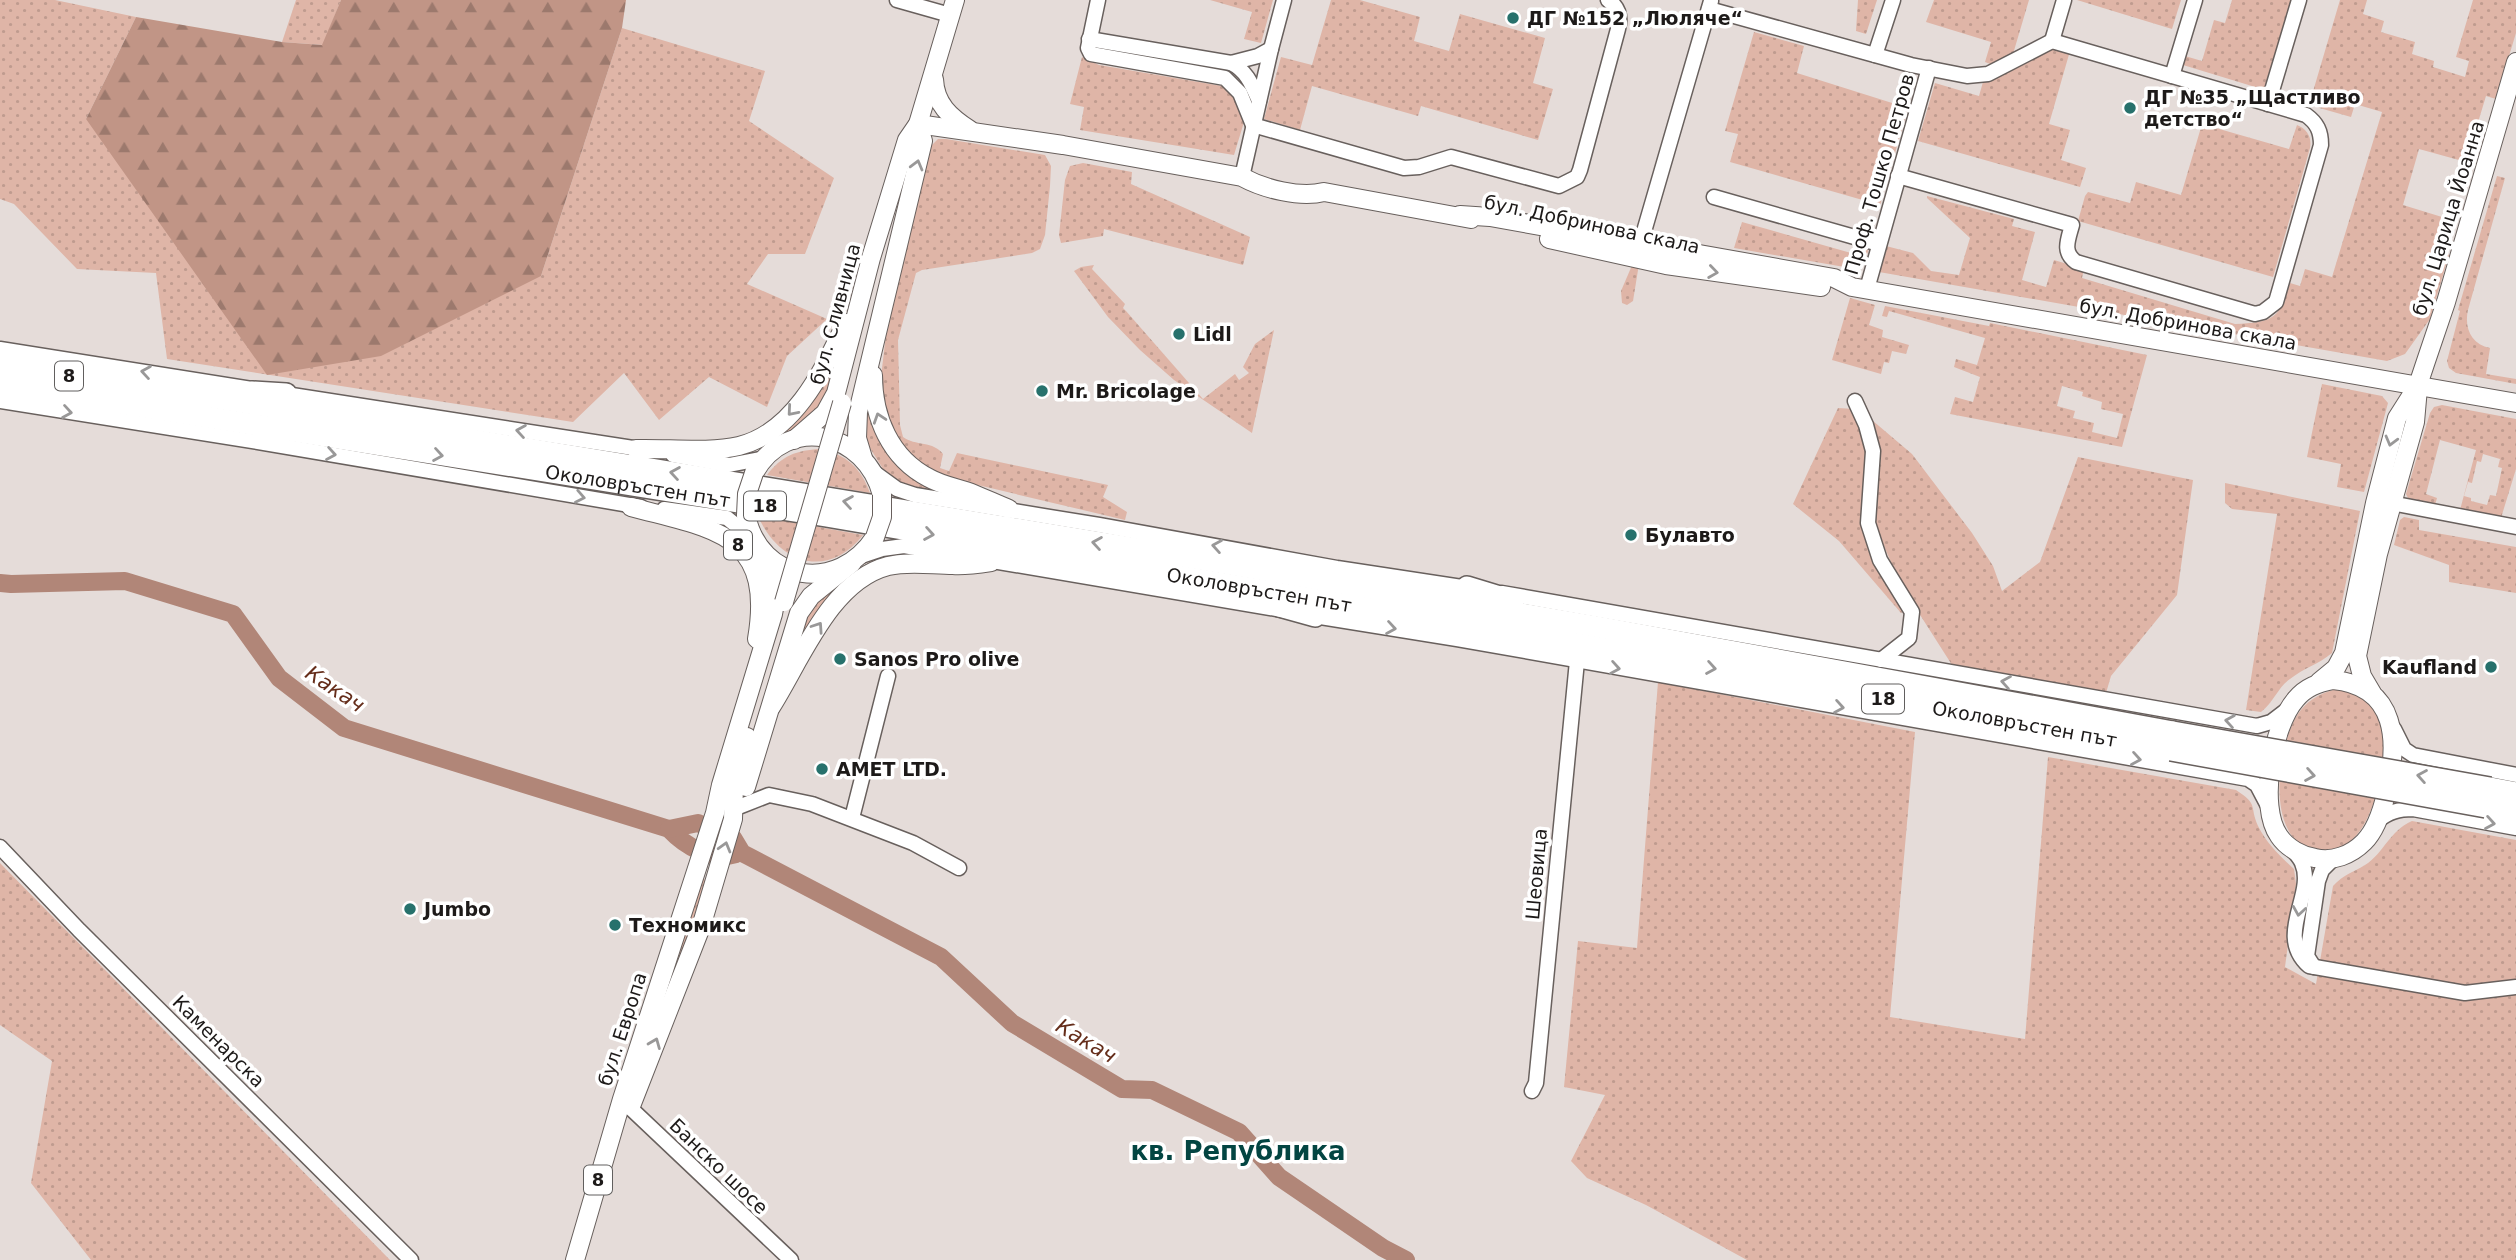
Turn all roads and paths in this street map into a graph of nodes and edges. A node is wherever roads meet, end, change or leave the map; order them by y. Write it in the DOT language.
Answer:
graph roads {
  1 [pos="897,0"];
  2 [pos="1098,0"];
  3 [pos="1284,0"];
  4 [pos="1608,0"];
  5 [pos="1893,0"];
  6 [pos="2064,0"];
  7 [pos="2195,0"];
  8 [pos="2299,0"];
  9 [pos="1710,4"];
  10 [pos="952,8"];
  11 [pos="2052,41"];
  12 [pos="1088,45"];
  13 [pos="1271,49"];
  14 [pos="1875,55"];
  15 [pos="2516,62"];
  16 [pos="1231,63"];
  17 [pos="1929,68"];
  18 [pos="933,70"];
  19 [pos="2172,76"];
  20 [pos="1259,101"];
  21 [pos="2268,104"];
  22 [pos="918,124"];
  23 [pos="1254,125"];
  24 [pos="970,130"];
  25 [pos="1899,176"];
  26 [pos="1242,177"];
  27 [pos="894,187"];
  28 [pos="1714,197"];
  29 [pos="906,205"];
  30 [pos="1460,215"];
  31 [pos="1879,244"];
  32 [pos="886,248"];
  33 [pos="1643,252"];
  34 [pos="1860,288"];
  35 [pos="862,289"];
  36 [pos="0,349"];
  37 [pos="873,350"];
  38 [pos="0,365"];
  39 [pos="0,384"];
  40 [pos="2418,385"];
  41 [pos="138,388"];
  42 [pos="286,394"];
  43 [pos="74,396"];
  44 [pos="0,401"];
  45 [pos="1855,401"];
  46 [pos="2516,403"];
  47 [pos="175,411"];
  48 [pos="794,440"];
  49 [pos="264,443"];
  50 [pos="636,449"];
  51 [pos="765,458"];
  52 [pos="863,458"];
  53 [pos="874,473"];
  54 [pos="2391,503"];
  55 [pos="812,505"];
  56 [pos="631,507"];
  57 [pos="1009,509"];
  58 [pos="2516,527"];
  59 [pos="759,546"];
  60 [pos="857,560"];
  61 [pos="1205,560"];
  62 [pos="990,562"];
  63 [pos="1337,568"];
  64 [pos="1177,576"];
  65 [pos="1467,587"];
  66 [pos="1315,616"];
  67 [pos="1597,637"];
  68 [pos="1457,639"];
  69 [pos="1881,660"];
  70 [pos="1577,661"];
  71 [pos="888,676"];
  72 [pos="752,680"];
  73 [pos="2319,682"];
  74 [pos="2375,696"];
  75 [pos="2291,705"];
  76 [pos="771,707"];
  77 [pos="2389,720"];
  78 [pos="751,769"];
  79 [pos="2516,775"];
  80 [pos="2516,793"];
  81 [pos="769,794"];
  82 [pos="2488,797"];
  83 [pos="2516,812"];
  84 [pos="730,813"];
  85 [pos="852,818"];
  86 [pos="2271,819"];
  87 [pos="2377,821"];
  88 [pos="2516,828"];
  89 [pos="0,848"];
  90 [pos="2291,848"];
  91 [pos="2333,859"];
  92 [pos="959,869"];
  93 [pos="2315,968"];
  94 [pos="2516,987"];
  95 [pos="1532,1091"];
  96 [pos="626,1103"];
  97 [pos="411,1260"];
  98 [pos="575,1260"];
  99 [pos="585,1260"];
  100 [pos="791,1260"];
  1 -- 10 [label="street"];
  2 -- 12 [label="street"];
  3 -- 13 [label="street"];
  4 -- 23 [label="street"];
  5 -- 14 [label="street"];
  6 -- 11 [label="street"];
  7 -- 19 [label="street"];
  8 -- 21 [label="street"];
  9 -- 14 [label="street"];
  9 -- 33 [label="street"];
  10 -- 18 [label="main road, бул. Сливница"];
  11 -- 17 [label="street"];
  11 -- 19 [label="street"];
  12 -- 16 [label="street"];
  12 -- 23 [label="street"];
  13 -- 16 [label="street"];
  13 -- 20 [label="street"];
  14 -- 17 [label="street"];
  15 -- 40 [label="main road, бул. Царица Йоанна"];
  16 -- 20 [label="street"];
  17 -- 25 [label="street, Проф. Тошко Петров"];
  18 -- 22 [label="main road, бул. Сливница"];
  18 -- 24 [label="main road"];
  19 -- 21 [label="street"];
  20 -- 23 [label="street"];
  21 -- 25 [label="street"];
  22 -- 24 [label="main road, бул. Добринова скала"];
  22 -- 27 [label="main road, бул. Сливница"];
  29 -- 22 [label="main road, бул. Сливница, one-way"];
  23 -- 26 [label="street"];
  24 -- 26 [label="main road, бул. Добринова скала"];
  25 -- 31 [label="street, Проф. Тошко Петров"];
  26 -- 30 [label="main road, бул. Добринова скала"];
  27 -- 32 [label="main road, бул. Сливница"];
  27 -- 35 [label="main road, бул. Сливница"];
  28 -- 31 [label="street"];
  29 -- 32 [label="main road, бул. Сливница"];
  29 -- 37 [label="main road, бул. Сливница"];
  30 -- 33 [label="main road"];
  30 -- 33 [label="main road, бул. Добринова скала"];
  31 -- 34 [label="street, Проф. Тошко Петров"];
  32 -- 55 [label="main road, бул. Сливница, bridge"];
  33 -- 34 [label="main road, бул. Добринова скала"];
  34 -- 40 [label="main road, бул. Добринова скала"];
  35 -- 48 [label="main road, бул. Сливница"];
  35 -- 50 [label="main road, one-way"];
  42 -- 36 [label="street, one-way"];
  37 -- 52 [label="main road, бул. Сливница"];
  57 -- 37 [label="main road, one-way"];
  38 -- 41 [label="highway, Околовръстен път / 8"];
  39 -- 43 [label="highway, Околовръстен път / 8"];
  40 -- 46 [label="main road, бул. Добринова скала"];
  40 -- 54 [label="main road, бул. Царица Йоанна"];
  40 -- 73 [label="main road, бул. Царица Йоанна, one-way"];
  41 -- 42 [label="highway, 8"];
  61 -- 41 [label="highway, Околовръстен път / 18, one-way"];
  50 -- 42 [label="street, 8, one-way"];
  43 -- 47 [label="highway, Околовръстен път / 18"];
  44 -- 49 [label="street, one-way"];
  45 -- 69 [label="street"];
  47 -- 49 [label="highway, 8"];
  47 -- 64 [label="highway, Околовръстен път / 18, one-way"];
  48 -- 51 [label="main road, 8"];
  48 -- 52 [label="main road, 8"];
  49 -- 56 [label="street, 8, one-way"];
  50 -- 51 [label="street, 8"];
  51 -- 59 [label="main road, bridge"];
  52 -- 53 [label="main road, 8"];
  53 -- 57 [label="street, Околовръстен път"];
  53 -- 60 [label="main road, 8, bridge"];
  54 -- 58 [label="street"];
  54 -- 74 [label="main road, бул. Царица Йоанна"];
  55 -- 84 [label="main road, бул. Европа, bridge"];
  56 -- 59 [label="street"];
  56 -- 72 [label="main road, 8"];
  63 -- 57 [label="street, Околовръстен път, one-way"];
  59 -- 60 [label="main road"];
  59 -- 72 [label="main road, бул. Европа"];
  60 -- 62 [label="street, Околовръстен път"];
  60 -- 76 [label="main road, бул. Европа / 8"];
  61 -- 63 [label="highway"];
  61 -- 67 [label="highway, Околовръстен път / 18"];
  62 -- 66 [label="street, Околовръстен път"];
  76 -- 62 [label="main road, one-way"];
  63 -- 65 [label="street, Околовръстен път"];
  64 -- 66 [label="highway"];
  64 -- 67 [label="highway, Околовръстен път / 18"];
  65 -- 67 [label="highway"];
  65 -- 69 [label="street, Околовръстен път"];
  66 -- 68 [label="street, Околовръстен път, one-way"];
  67 -- 68 [label="highway"];
  67 -- 82 [label="highway, Околовръстен път / 18, bridge"];
  68 -- 70 [label="street, Околовръстен път"];
  75 -- 69 [label="street, Околовръстен път, one-way"];
  70 -- 86 [label="street, Околовръстен път, one-way"];
  70 -- 95 [label="street, Шеовица"];
  71 -- 85 [label="street"];
  72 -- 84 [label="main road, бул. Европа / 8"];
  73 -- 74 [label="main road"];
  73 -- 75 [label="main road"];
  74 -- 77 [label="main road"];
  75 -- 86 [label="main road"];
  76 -- 78 [label="main road, бул. Европа / 8"];
  79 -- 77 [label="street, one-way"];
  77 -- 87 [label="main road"];
  78 -- 81 [label="street"];
  78 -- 84 [label="main road, бул. Европа / 8"];
  80 -- 82 [label="highway, Околовръстен път / 18"];
  81 -- 84 [label="street"];
  81 -- 85 [label="street"];
  82 -- 83 [label="highway, Околовръстен път / 18"];
  96 -- 84 [label="main road, бул. Европа / 8, one-way"];
  84 -- 96 [label="main road, бул. Европа / 8"];
  85 -- 92 [label="street"];
  86 -- 90 [label="main road"];
  87 -- 88 [label="street, one-way"];
  87 -- 91 [label="main road"];
  89 -- 97 [label="street, Каменарска"];
  90 -- 91 [label="main road"];
  90 -- 93 [label="street, one-way"];
  91 -- 93 [label="street"];
  93 -- 94 [label="street"];
  96 -- 98 [label="main road, бул. Европа / 8"];
  96 -- 99 [label="main road, бул. Европа / 8"];
  96 -- 100 [label="street, Банско шосе"];
}
